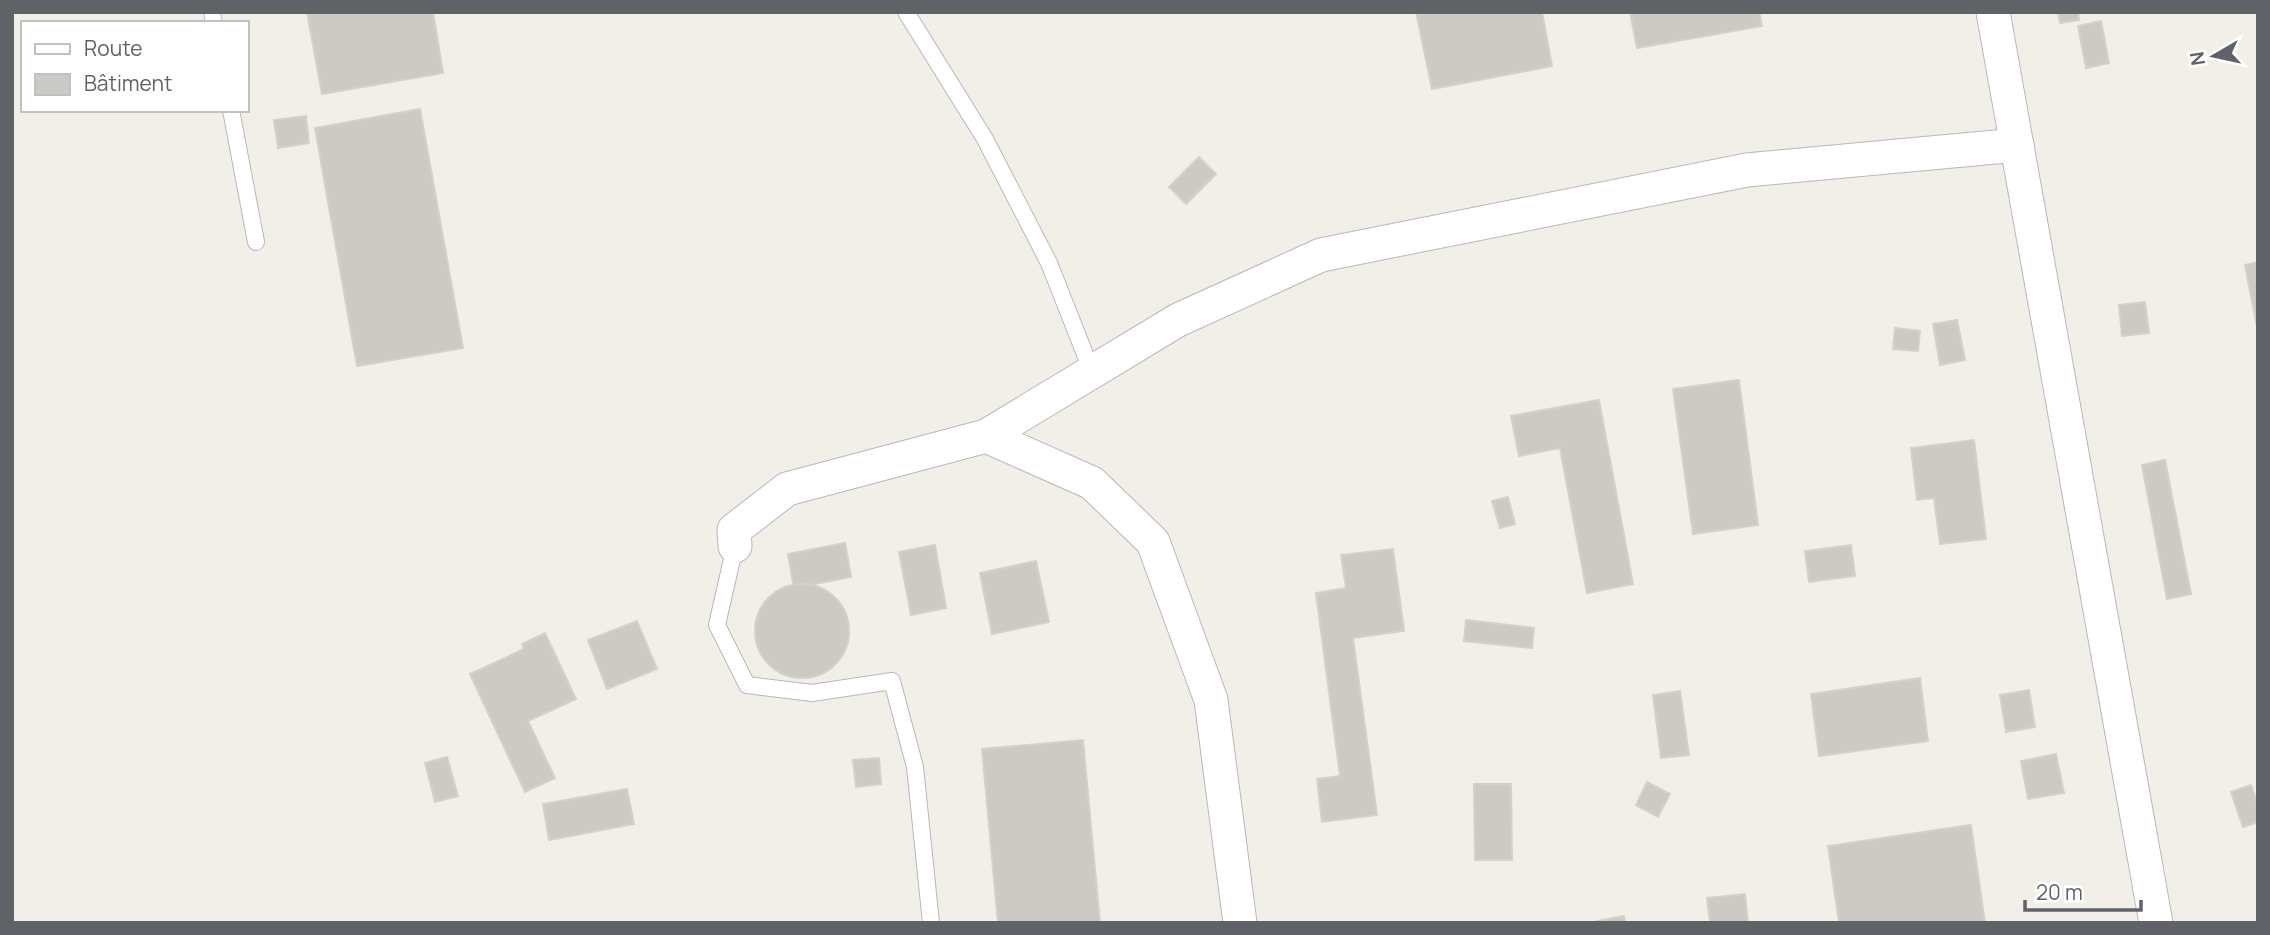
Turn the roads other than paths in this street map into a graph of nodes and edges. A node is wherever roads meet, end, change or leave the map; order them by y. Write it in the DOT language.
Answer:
graph roads {
  1 [pos="906,12"];
  2 [pos="1993,12"];
  3 [pos="231,112"];
  4 [pos="2017,145"];
  5 [pos="256,242"];
  6 [pos="1092,372"];
  7 [pos="986,436"];
  8 [pos="735,546"];
  9 [pos="931,923"];
  10 [pos="1240,923"];
  11 [pos="2156,923"];
  1 -- 6 [label="lane"];
  2 -- 4 [label="street"];
  3 -- 5 [label="lane"];
  4 -- 6 [label="street"];
  4 -- 11 [label="street"];
  6 -- 7 [label="street"];
  7 -- 8 [label="street"];
  7 -- 10 [label="street"];
  8 -- 9 [label="lane"];
}
